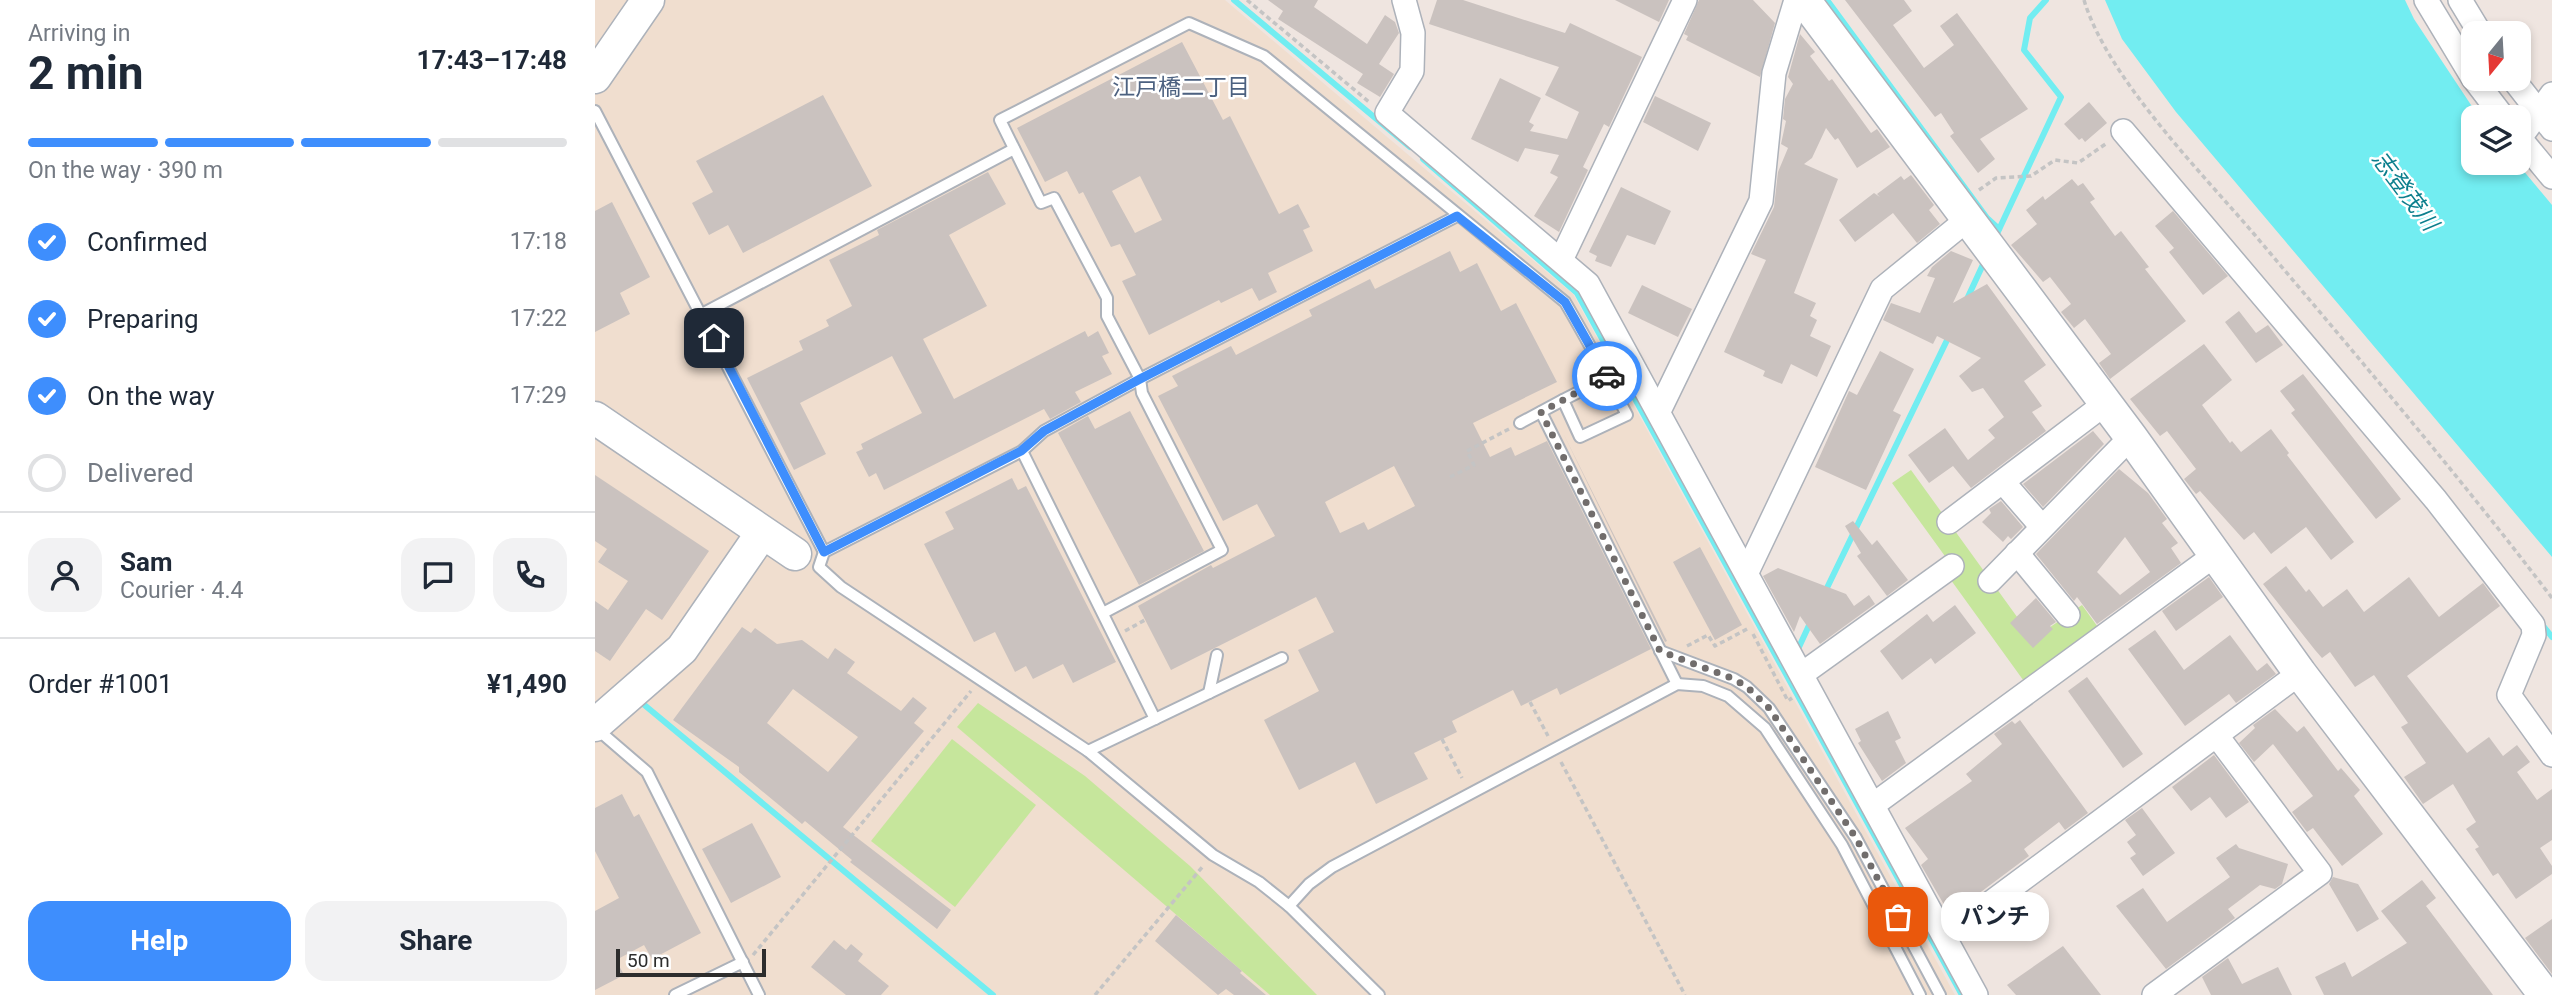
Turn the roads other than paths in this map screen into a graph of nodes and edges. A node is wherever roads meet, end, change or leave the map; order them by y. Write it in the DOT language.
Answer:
graph roads {
  1 [pos="648,0"];
  2 [pos="1404,0"];
  3 [pos="1685,0"];
  4 [pos="1796,0"];
  5 [pos="1804,0"];
  6 [pos="2426,0"];
  7 [pos="2460,0"];
  8 [pos="2473,21"];
  9 [pos="2461,58"];
  10 [pos="595,77"];
  11 [pos="2483,91"];
  12 [pos="2529,91"];
  13 [pos="2545,103"];
  14 [pos="2494,105"];
  15 [pos="595,111"];
  16 [pos="2531,121"];
  17 [pos="2552,129"];
  18 [pos="2123,131"];
  19 [pos="1014,149"];
  20 [pos="2531,152"];
  21 [pos="2552,177"];
  22 [pos="1457,216"];
  23 [pos="1977,230"];
  24 [pos="1561,260"];
  25 [pos="702,314"];
  26 [pos="1608,377"];
  27 [pos="1140,379"];
  28 [pos="1563,400"];
  29 [pos="2106,403"];
  30 [pos="1659,411"];
  31 [pos="1541,412"];
  32 [pos="595,418"];
  33 [pos="1520,422"];
  34 [pos="2131,437"];
  35 [pos="1021,451"];
  36 [pos="2003,482"];
  37 [pos="1949,522"];
  38 [pos="2042,527"];
  39 [pos="762,533"];
  40 [pos="809,553"];
  41 [pos="2017,553"];
  42 [pos="2215,555"];
  43 [pos="1952,566"];
  44 [pos="1747,572"];
  45 [pos="1990,580"];
  46 [pos="1103,613"];
  47 [pos="2068,615"];
  48 [pos="1660,651"];
  49 [pos="1217,655"];
  50 [pos="1282,658"];
  51 [pos="2300,673"];
  52 [pos="1806,681"];
  53 [pos="1677,684"];
  54 [pos="1209,693"];
  55 [pos="1155,719"];
  56 [pos="595,725"];
  57 [pos="2217,736"];
  58 [pos="1088,751"];
  59 [pos="2552,755"];
  60 [pos="1873,805"];
  61 [pos="1289,906"];
  62 [pos="1946,936"];
  63 [pos="743,962"];
  64 [pos="675,995"];
  65 [pos="759,995"];
  66 [pos="1379,995"];
  67 [pos="1920,995"];
  68 [pos="1940,995"];
  69 [pos="1976,995"];
  70 [pos="2154,995"];
  71 [pos="2545,995"];
  1 -- 10 [label="street"];
  2 -- 24 [label="street"];
  3 -- 24 [label="street"];
  4 -- 30 [label="street"];
  5 -- 23 [label="street"];
  6 -- 9 [label="street"];
  7 -- 8 [label="street"];
  11 -- 14 [label="street"];
  12 -- 13 [label="street"];
  13 -- 16 [label="street"];
  13 -- 17 [label="street"];
  15 -- 25 [label="lane"];
  18 -- 59 [label="street"];
  19 -- 22 [label="lane"];
  19 -- 25 [label="lane"];
  19 -- 27 [label="lane"];
  20 -- 21 [label="street"];
  22 -- 26 [label="lane"];
  22 -- 27 [label="lane"];
  23 -- 29 [label="street"];
  23 -- 44 [label="street"];
  24 -- 30 [label="street"];
  25 -- 40 [label="lane"];
  26 -- 28 [label="lane"];
  26 -- 28 [label="lane"];
  27 -- 35 [label="lane"];
  27 -- 46 [label="lane"];
  28 -- 31 [label="lane"];
  29 -- 34 [label="street"];
  29 -- 36 [label="street"];
  30 -- 44 [label="street"];
  31 -- 33 [label="lane"];
  31 -- 48 [label="lane"];
  32 -- 39 [label="street"];
  34 -- 38 [label="street"];
  34 -- 42 [label="street"];
  35 -- 40 [label="lane"];
  35 -- 46 [label="lane"];
  36 -- 37 [label="street"];
  36 -- 38 [label="street"];
  38 -- 41 [label="street"];
  39 -- 40 [label="street"];
  39 -- 56 [label="street"];
  40 -- 58 [label="lane"];
  41 -- 45 [label="street"];
  41 -- 47 [label="street"];
  42 -- 51 [label="street"];
  42 -- 60 [label="street"];
  43 -- 52 [label="street"];
  44 -- 52 [label="street"];
  46 -- 55 [label="lane"];
  48 -- 53 [label="lane"];
  48 -- 68 [label="lane"];
  49 -- 54 [label="lane"];
  50 -- 54 [label="lane"];
  51 -- 57 [label="street"];
  51 -- 71 [label="street"];
  52 -- 60 [label="street"];
  53 -- 61 [label="lane"];
  53 -- 67 [label="lane"];
  54 -- 55 [label="lane"];
  55 -- 58 [label="lane"];
  56 -- 63 [label="lane"];
  57 -- 62 [label="street"];
  57 -- 70 [label="street"];
  58 -- 61 [label="lane"];
  60 -- 62 [label="street"];
  61 -- 66 [label="lane"];
  62 -- 69 [label="street"];
  63 -- 64 [label="lane"];
  63 -- 65 [label="lane"];
}
